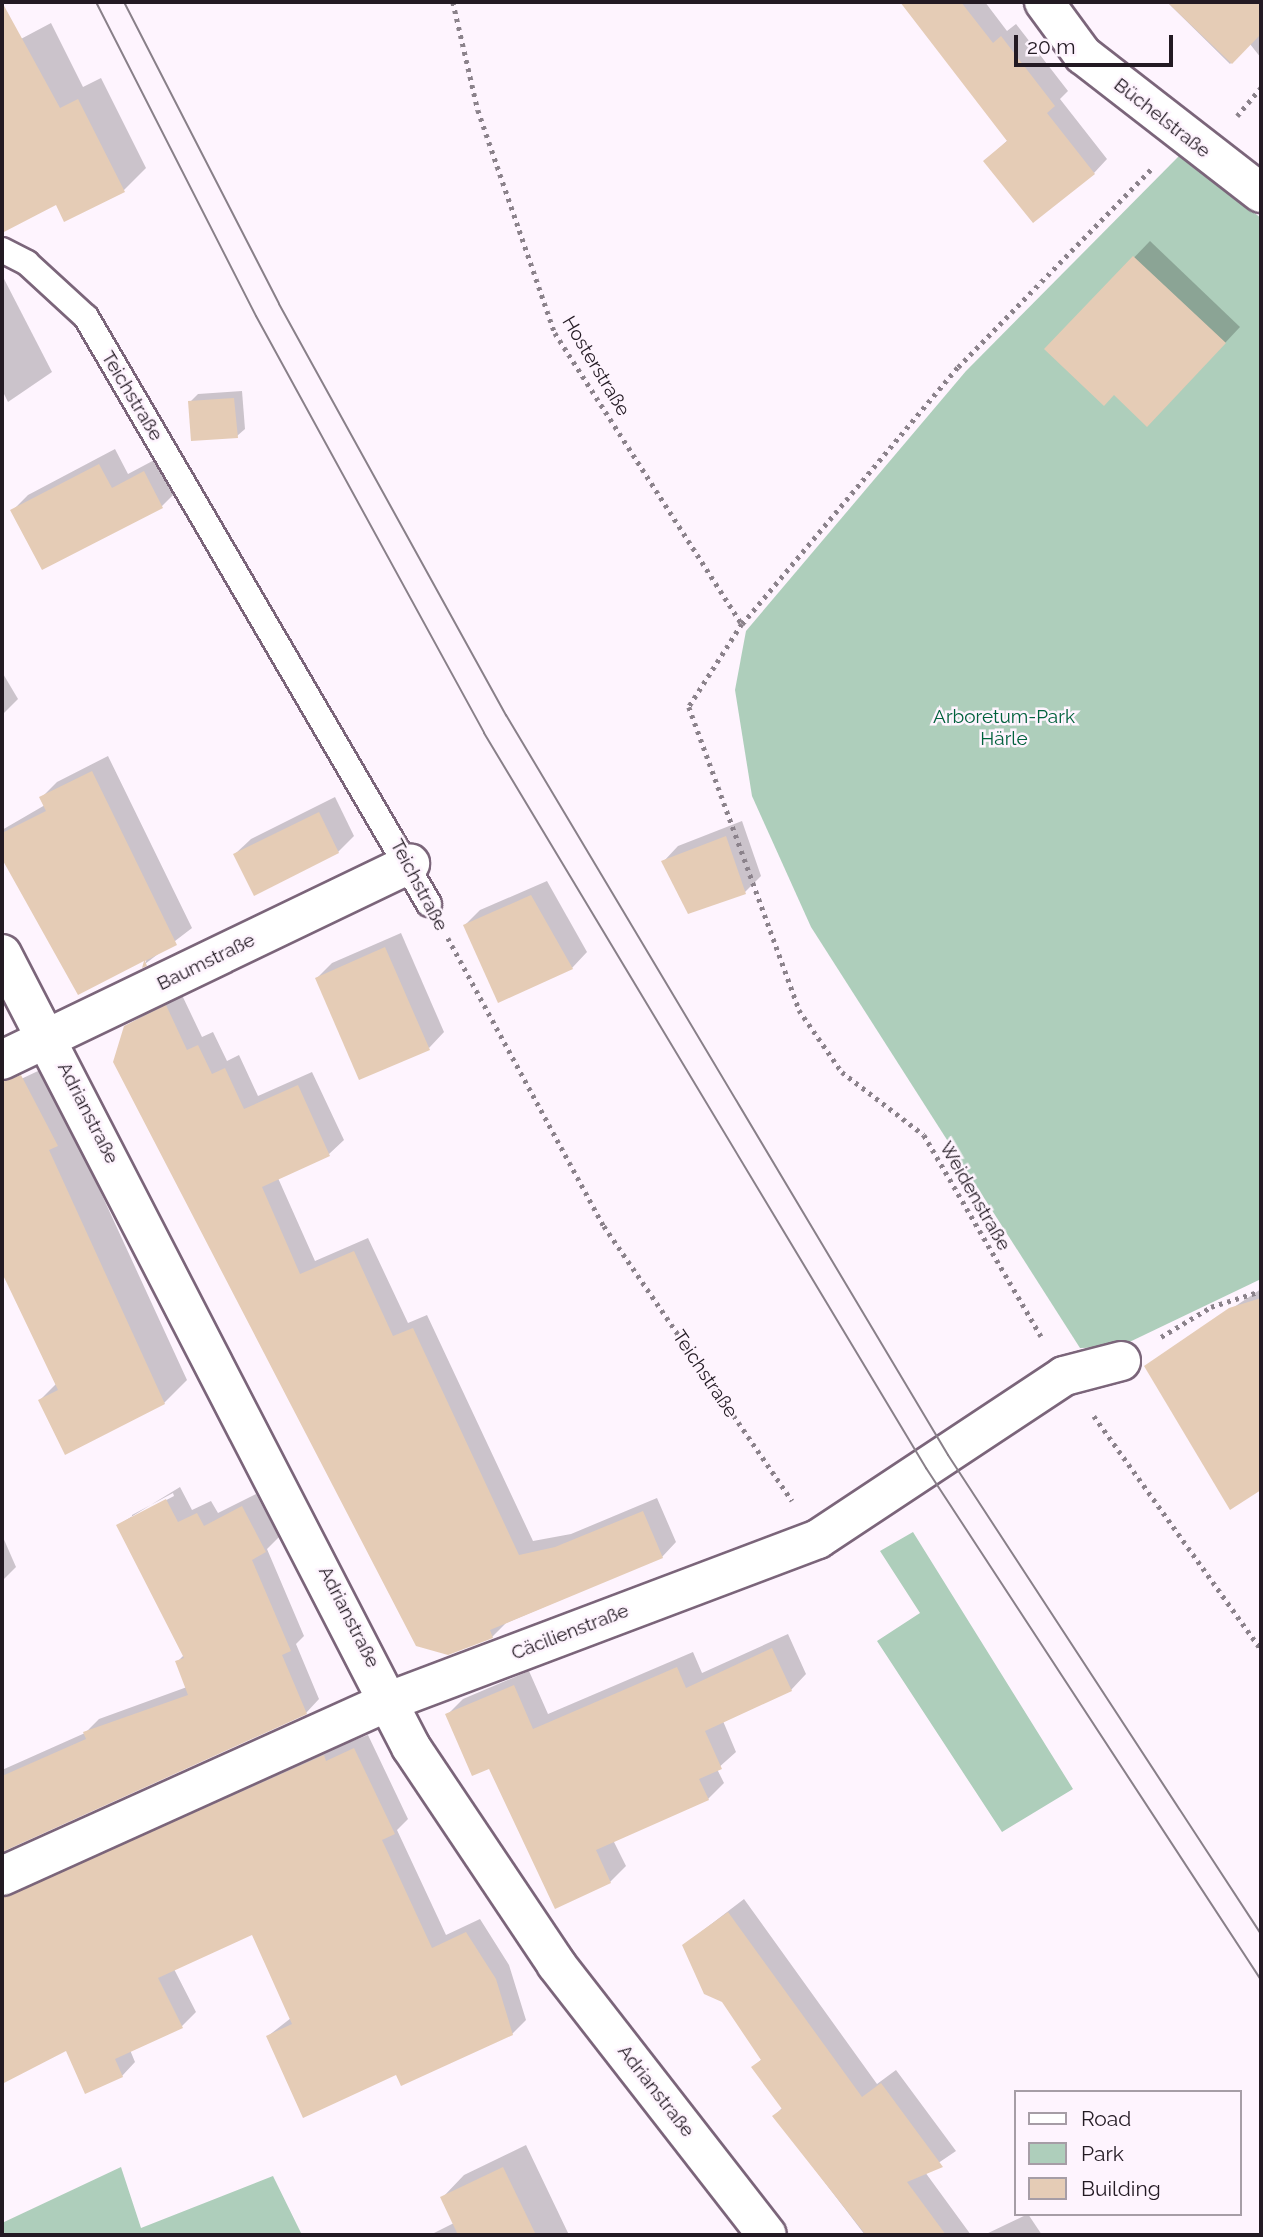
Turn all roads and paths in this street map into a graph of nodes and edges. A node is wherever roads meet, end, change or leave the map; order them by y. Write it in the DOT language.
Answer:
graph roads {
  1 [pos="453,2"];
  2 [pos="1044,2"];
  3 [pos="1182,136"];
  4 [pos="1261,193"];
  5 [pos="2,250"];
  6 [pos="742,624"];
  7 [pos="410,864"];
  8 [pos="429,904"];
  9 [pos="2,954"];
  10 [pos="49,1037"];
  11 [pos="2,1060"];
  12 [pos="1261,1291"];
  13 [pos="1121,1361"];
  14 [pos="1064,1376"];
  15 [pos="818,1539"];
  16 [pos="1261,1649"];
  17 [pos="392,1700"];
  18 [pos="2,1876"];
  19 [pos="767,2235"];
  1 -- 6 [label="path, Hosterstraße"];
  2 -- 3 [label="street, Büchelstraße"];
  3 -- 4 [label="street, Büchelstraße"];
  3 -- 6 [label="path"];
  5 -- 7 [label="lane, Teichstraße"];
  6 -- 14 [label="path, Weidenstraße"];
  7 -- 8 [label="lane, Teichstraße"];
  7 -- 10 [label="street, Baumstraße"];
  8 -- 15 [label="path, Teichstraße"];
  9 -- 10 [label="street, Adrianstraße"];
  10 -- 11 [label="street, Baumstraße"];
  10 -- 17 [label="street, Adrianstraße"];
  12 -- 13 [label="path"];
  13 -- 14 [label="street, Cäcilienstraße"];
  14 -- 15 [label="street, Cäcilienstraße"];
  14 -- 16 [label="path, Weidenstraße"];
  15 -- 17 [label="street, Cäcilienstraße"];
  17 -- 18 [label="street, Cäcilienstraße"];
  17 -- 19 [label="street, Adrianstraße"];
}
